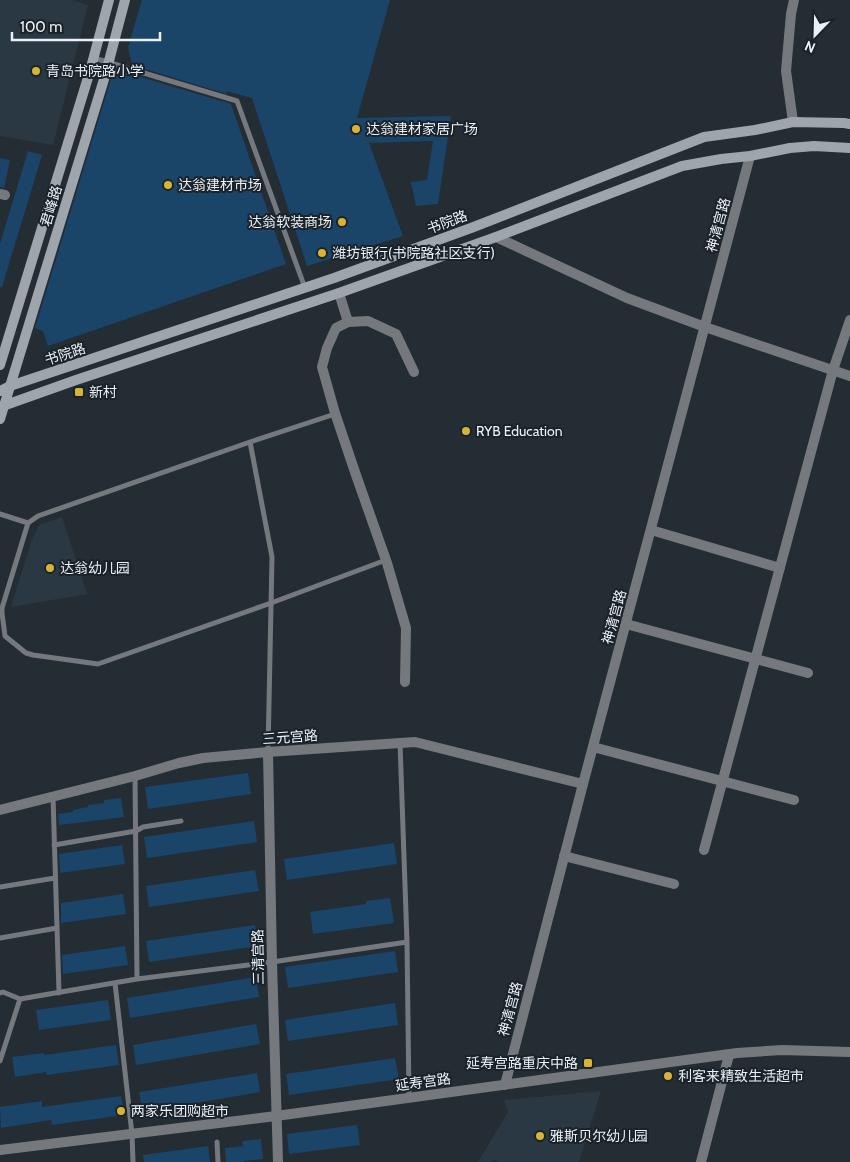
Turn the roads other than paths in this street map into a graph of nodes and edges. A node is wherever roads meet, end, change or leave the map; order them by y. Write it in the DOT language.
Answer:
graph roads {
  1 [pos="109,0"];
  2 [pos="125,0"];
  3 [pos="794,0"];
  4 [pos="94,58"];
  5 [pos="109,62"];
  6 [pos="793,122"];
  7 [pos="850,124"];
  8 [pos="850,148"];
  9 [pos="750,156"];
  10 [pos="496,237"];
  11 [pos="305,288"];
  12 [pos="339,293"];
  13 [pos="850,320"];
  14 [pos="348,322"];
  15 [pos="705,327"];
  16 [pos="0,365"];
  17 [pos="833,370"];
  18 [pos="414,372"];
  19 [pos="850,376"];
  20 [pos="10,386"];
  21 [pos="0,390"];
  22 [pos="2,406"];
  23 [pos="335,414"];
  24 [pos="0,419"];
  25 [pos="250,442"];
  26 [pos="0,514"];
  27 [pos="28,523"];
  28 [pos="651,530"];
  29 [pos="386,560"];
  30 [pos="780,568"];
  31 [pos="271,603"];
  32 [pos="626,624"];
  33 [pos="755,660"];
  34 [pos="808,673"];
  35 [pos="405,682"];
  36 [pos="400,743"];
  37 [pos="593,748"];
  38 [pos="268,752"];
  39 [pos="135,776"];
  40 [pos="722,782"];
  41 [pos="583,784"];
  42 [pos="53,797"];
  43 [pos="794,800"];
  44 [pos="0,810"];
  45 [pos="181,821"];
  46 [pos="136,831"];
  47 [pos="54,845"];
  48 [pos="704,850"];
  49 [pos="564,856"];
  50 [pos="56,878"];
  51 [pos="674,884"];
  52 [pos="0,888"];
  53 [pos="57,928"];
  54 [pos="0,938"];
  55 [pos="407,942"];
  56 [pos="272,962"];
  57 [pos="138,979"];
  58 [pos="115,983"];
  59 [pos="0,993"];
  60 [pos="59,993"];
  61 [pos="20,999"];
  62 [pos="3,1045"];
  63 [pos="850,1052"];
  64 [pos="729,1055"];
  65 [pos="0,1061"];
  66 [pos="505,1085"];
  67 [pos="410,1098"];
  68 [pos="276,1116"];
  69 [pos="132,1134"];
  70 [pos="217,1142"];
  71 [pos="0,1150"];
  72 [pos="133,1162"];
  73 [pos="218,1162"];
  74 [pos="278,1162"];
  75 [pos="701,1162"];
  1 -- 4 [label="main road, 君峰路"];
  2 -- 5 [label="main road, 君峰路"];
  3 -- 6 [label="street"];
  4 -- 5 [label="lane"];
  4 -- 16 [label="main road, 君峰路"];
  5 -- 11 [label="lane"];
  5 -- 20 [label="main road, 君峰路"];
  6 -- 7 [label="main road, 书院路"];
  6 -- 11 [label="main road, 书院路"];
  8 -- 9 [label="main road, 书院路"];
  9 -- 10 [label="main road, 书院路"];
  9 -- 15 [label="street, 神清宫路"];
  10 -- 12 [label="main road, 书院路"];
  10 -- 15 [label="street"];
  11 -- 20 [label="main road, 书院路"];
  12 -- 14 [label="street"];
  12 -- 22 [label="main road, 书院路"];
  13 -- 17 [label="street"];
  14 -- 18 [label="street"];
  14 -- 23 [label="street"];
  15 -- 17 [label="street"];
  15 -- 28 [label="street, 神清宫路"];
  17 -- 19 [label="street"];
  17 -- 30 [label="street"];
  20 -- 21 [label="main road, 书院路"];
  20 -- 22 [label="main road, 君峰路"];
  22 -- 24 [label="main road, 君峰路"];
  23 -- 25 [label="lane"];
  23 -- 29 [label="street"];
  25 -- 27 [label="lane"];
  25 -- 31 [label="lane"];
  26 -- 27 [label="lane"];
  27 -- 31 [label="lane"];
  28 -- 30 [label="street"];
  28 -- 32 [label="street, 神清宫路"];
  29 -- 31 [label="lane"];
  29 -- 35 [label="street"];
  30 -- 33 [label="street"];
  31 -- 38 [label="lane"];
  32 -- 33 [label="street"];
  32 -- 37 [label="street, 神清宫路"];
  33 -- 34 [label="street"];
  33 -- 40 [label="street"];
  36 -- 38 [label="street, 三元宫路"];
  36 -- 41 [label="street, 三元宫路"];
  36 -- 55 [label="lane"];
  37 -- 40 [label="street"];
  37 -- 41 [label="street, 神清宫路"];
  38 -- 39 [label="street, 三元宫路"];
  38 -- 56 [label="street, 三清宫路"];
  39 -- 42 [label="street, 三元宫路"];
  39 -- 46 [label="lane"];
  40 -- 43 [label="street"];
  40 -- 48 [label="street"];
  41 -- 49 [label="street, 神清宫路"];
  42 -- 44 [label="street, 三元宫路"];
  42 -- 47 [label="lane"];
  45 -- 46 [label="lane"];
  46 -- 47 [label="lane"];
  46 -- 57 [label="lane"];
  47 -- 50 [label="lane"];
  49 -- 51 [label="street"];
  49 -- 66 [label="street, 神清宫路"];
  50 -- 52 [label="lane"];
  50 -- 53 [label="lane"];
  53 -- 54 [label="lane"];
  53 -- 60 [label="lane"];
  55 -- 56 [label="lane"];
  55 -- 67 [label="lane"];
  56 -- 57 [label="lane"];
  56 -- 68 [label="street, 三清宫路"];
  57 -- 58 [label="lane"];
  58 -- 60 [label="lane"];
  58 -- 69 [label="lane"];
  59 -- 61 [label="lane"];
  60 -- 61 [label="lane"];
  61 -- 62 [label="lane"];
  62 -- 65 [label="lane"];
  63 -- 64 [label="street, 延寿宫路"];
  64 -- 66 [label="street, 延寿宫路"];
  64 -- 75 [label="street"];
  66 -- 67 [label="street, 延寿宫路"];
  67 -- 68 [label="street, 延寿宫路"];
  68 -- 69 [label="street, 延寿宫路"];
  68 -- 74 [label="street, 三清宫路"];
  69 -- 71 [label="street, 延寿宫路"];
  69 -- 72 [label="lane"];
  70 -- 73 [label="lane"];
}
